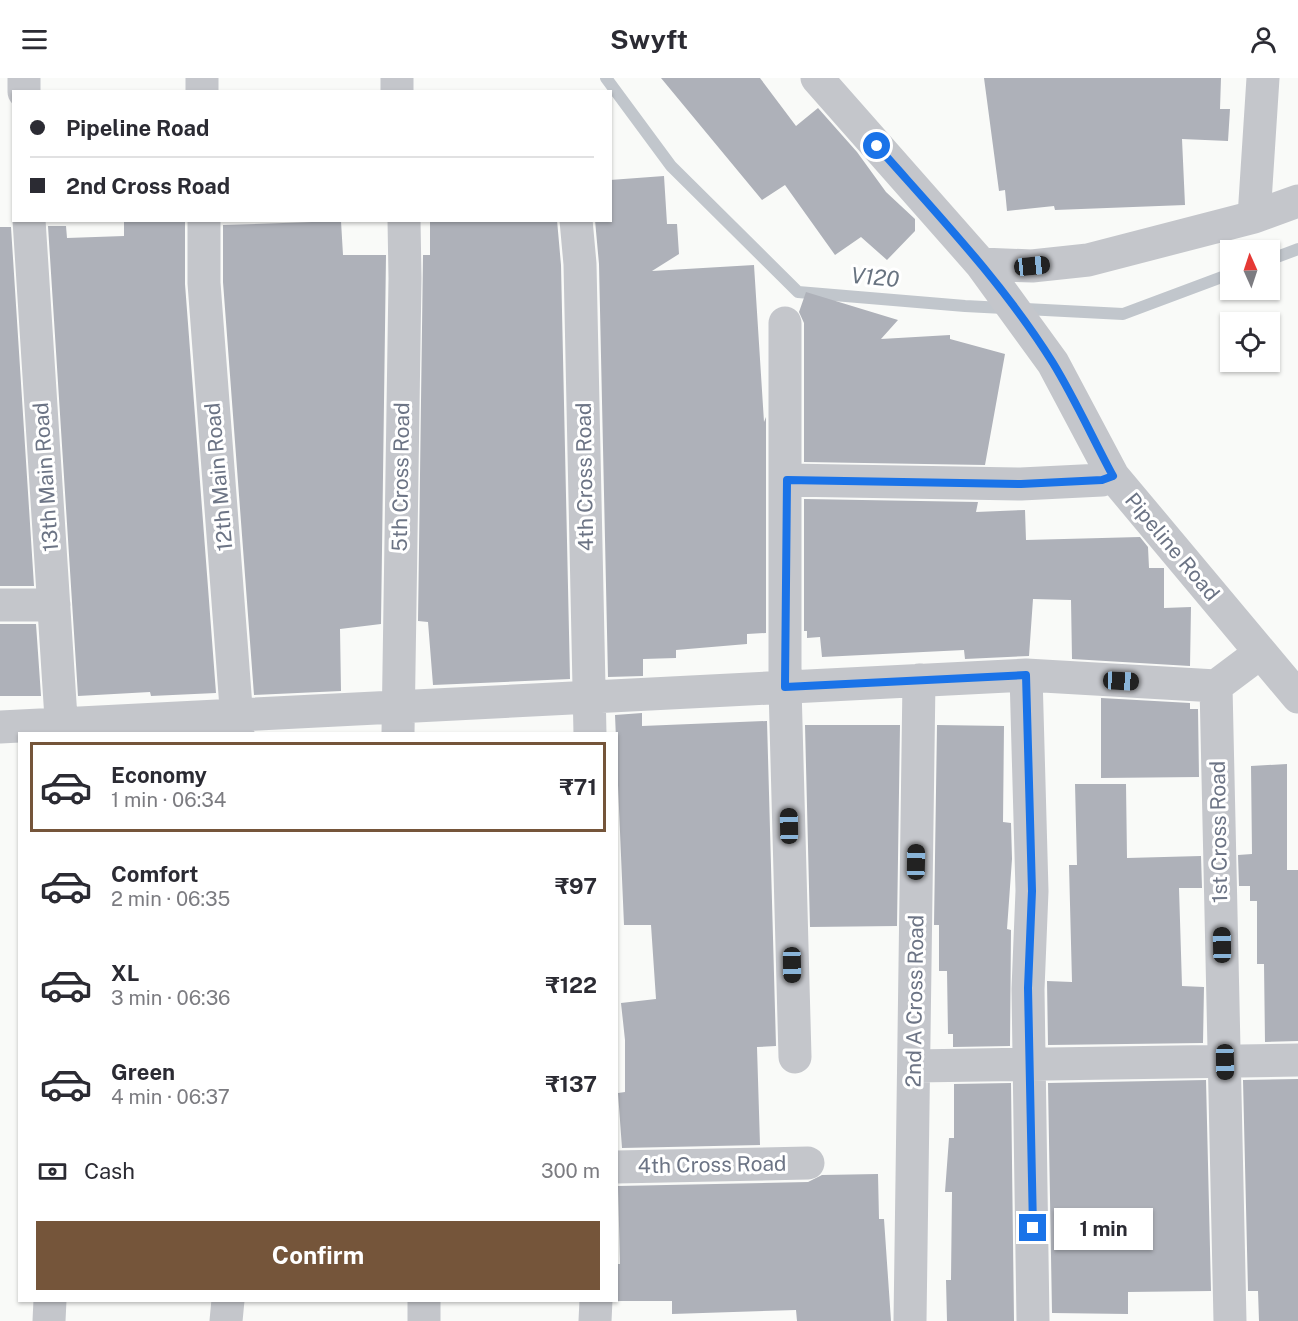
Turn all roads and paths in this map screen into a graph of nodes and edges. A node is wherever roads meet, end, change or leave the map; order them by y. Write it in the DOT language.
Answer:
graph roads {
  1 [pos="14,78"];
  2 [pos="24,78"];
  3 [pos="817,78"];
  4 [pos="1263,78"];
  5 [pos="1298,201"];
  6 [pos="1254,217"];
  7 [pos="29,222"];
  8 [pos="204,222"];
  9 [pos="404,222"];
  10 [pos="576,222"];
  11 [pos="981,264"];
  12 [pos="786,323"];
  13 [pos="1113,476"];
  14 [pos="787,480"];
  15 [pos="0,605"];
  16 [pos="54,605"];
  17 [pos="1260,653"];
  18 [pos="1026,675"];
  19 [pos="919,680"];
  20 [pos="1216,686"];
  21 [pos="785,687"];
  22 [pos="590,697"];
  23 [pos="1298,697"];
  24 [pos="397,720"];
  25 [pos="238,724"];
  26 [pos="0,727"];
  27 [pos="63,729"];
  28 [pos="591,732"];
  29 [pos="795,1057"];
  30 [pos="1298,1060"];
  31 [pos="1225,1062"];
  32 [pos="914,1066"];
  33 [pos="1031,1066"];
  34 [pos="808,1163"];
  35 [pos="618,1167"];
  36 [pos="50,1302"];
  37 [pos="228,1302"];
  38 [pos="424,1302"];
  39 [pos="596,1302"];
  40 [pos="49,1321"];
  41 [pos="226,1321"];
  42 [pos="424,1321"];
  43 [pos="595,1321"];
  44 [pos="910,1321"];
  45 [pos="1033,1321"];
  46 [pos="1230,1321"];
  1 -- 2 [label="street"];
  3 -- 11 [label="street, Pipeline Road"];
  4 -- 6 [label="street"];
  5 -- 6 [label="street"];
  6 -- 11 [label="street"];
  7 -- 16 [label="street, 13th Main Road"];
  8 -- 25 [label="street, 12th Main Road"];
  9 -- 24 [label="street, 5th Cross Road"];
  10 -- 22 [label="street, 4th Cross Road"];
  11 -- 13 [label="street, Pipeline Road"];
  12 -- 14 [label="street"];
  13 -- 14 [label="street"];
  13 -- 17 [label="street, Pipeline Road"];
  14 -- 21 [label="street"];
  15 -- 16 [label="street"];
  16 -- 27 [label="street, 13th Main Road"];
  17 -- 20 [label="street"];
  17 -- 23 [label="street, Pipeline Road"];
  18 -- 19 [label="street"];
  18 -- 20 [label="street"];
  18 -- 33 [label="street"];
  19 -- 21 [label="street"];
  19 -- 32 [label="street, 2nd A Cross Road"];
  20 -- 31 [label="street, 1st Cross Road"];
  21 -- 22 [label="street"];
  21 -- 29 [label="street"];
  22 -- 24 [label="street"];
  22 -- 28 [label="street, 4th Cross Road"];
  24 -- 25 [label="street"];
  25 -- 27 [label="street"];
  26 -- 27 [label="street"];
  30 -- 31 [label="street"];
  31 -- 33 [label="street"];
  31 -- 46 [label="street, 1st Cross Road"];
  32 -- 33 [label="street"];
  32 -- 44 [label="street, 2nd A Cross Road"];
  33 -- 45 [label="street"];
  34 -- 35 [label="street, 4th Cross Road"];
  36 -- 40 [label="street"];
  37 -- 41 [label="street"];
  38 -- 42 [label="street"];
  39 -- 43 [label="street"];
}
